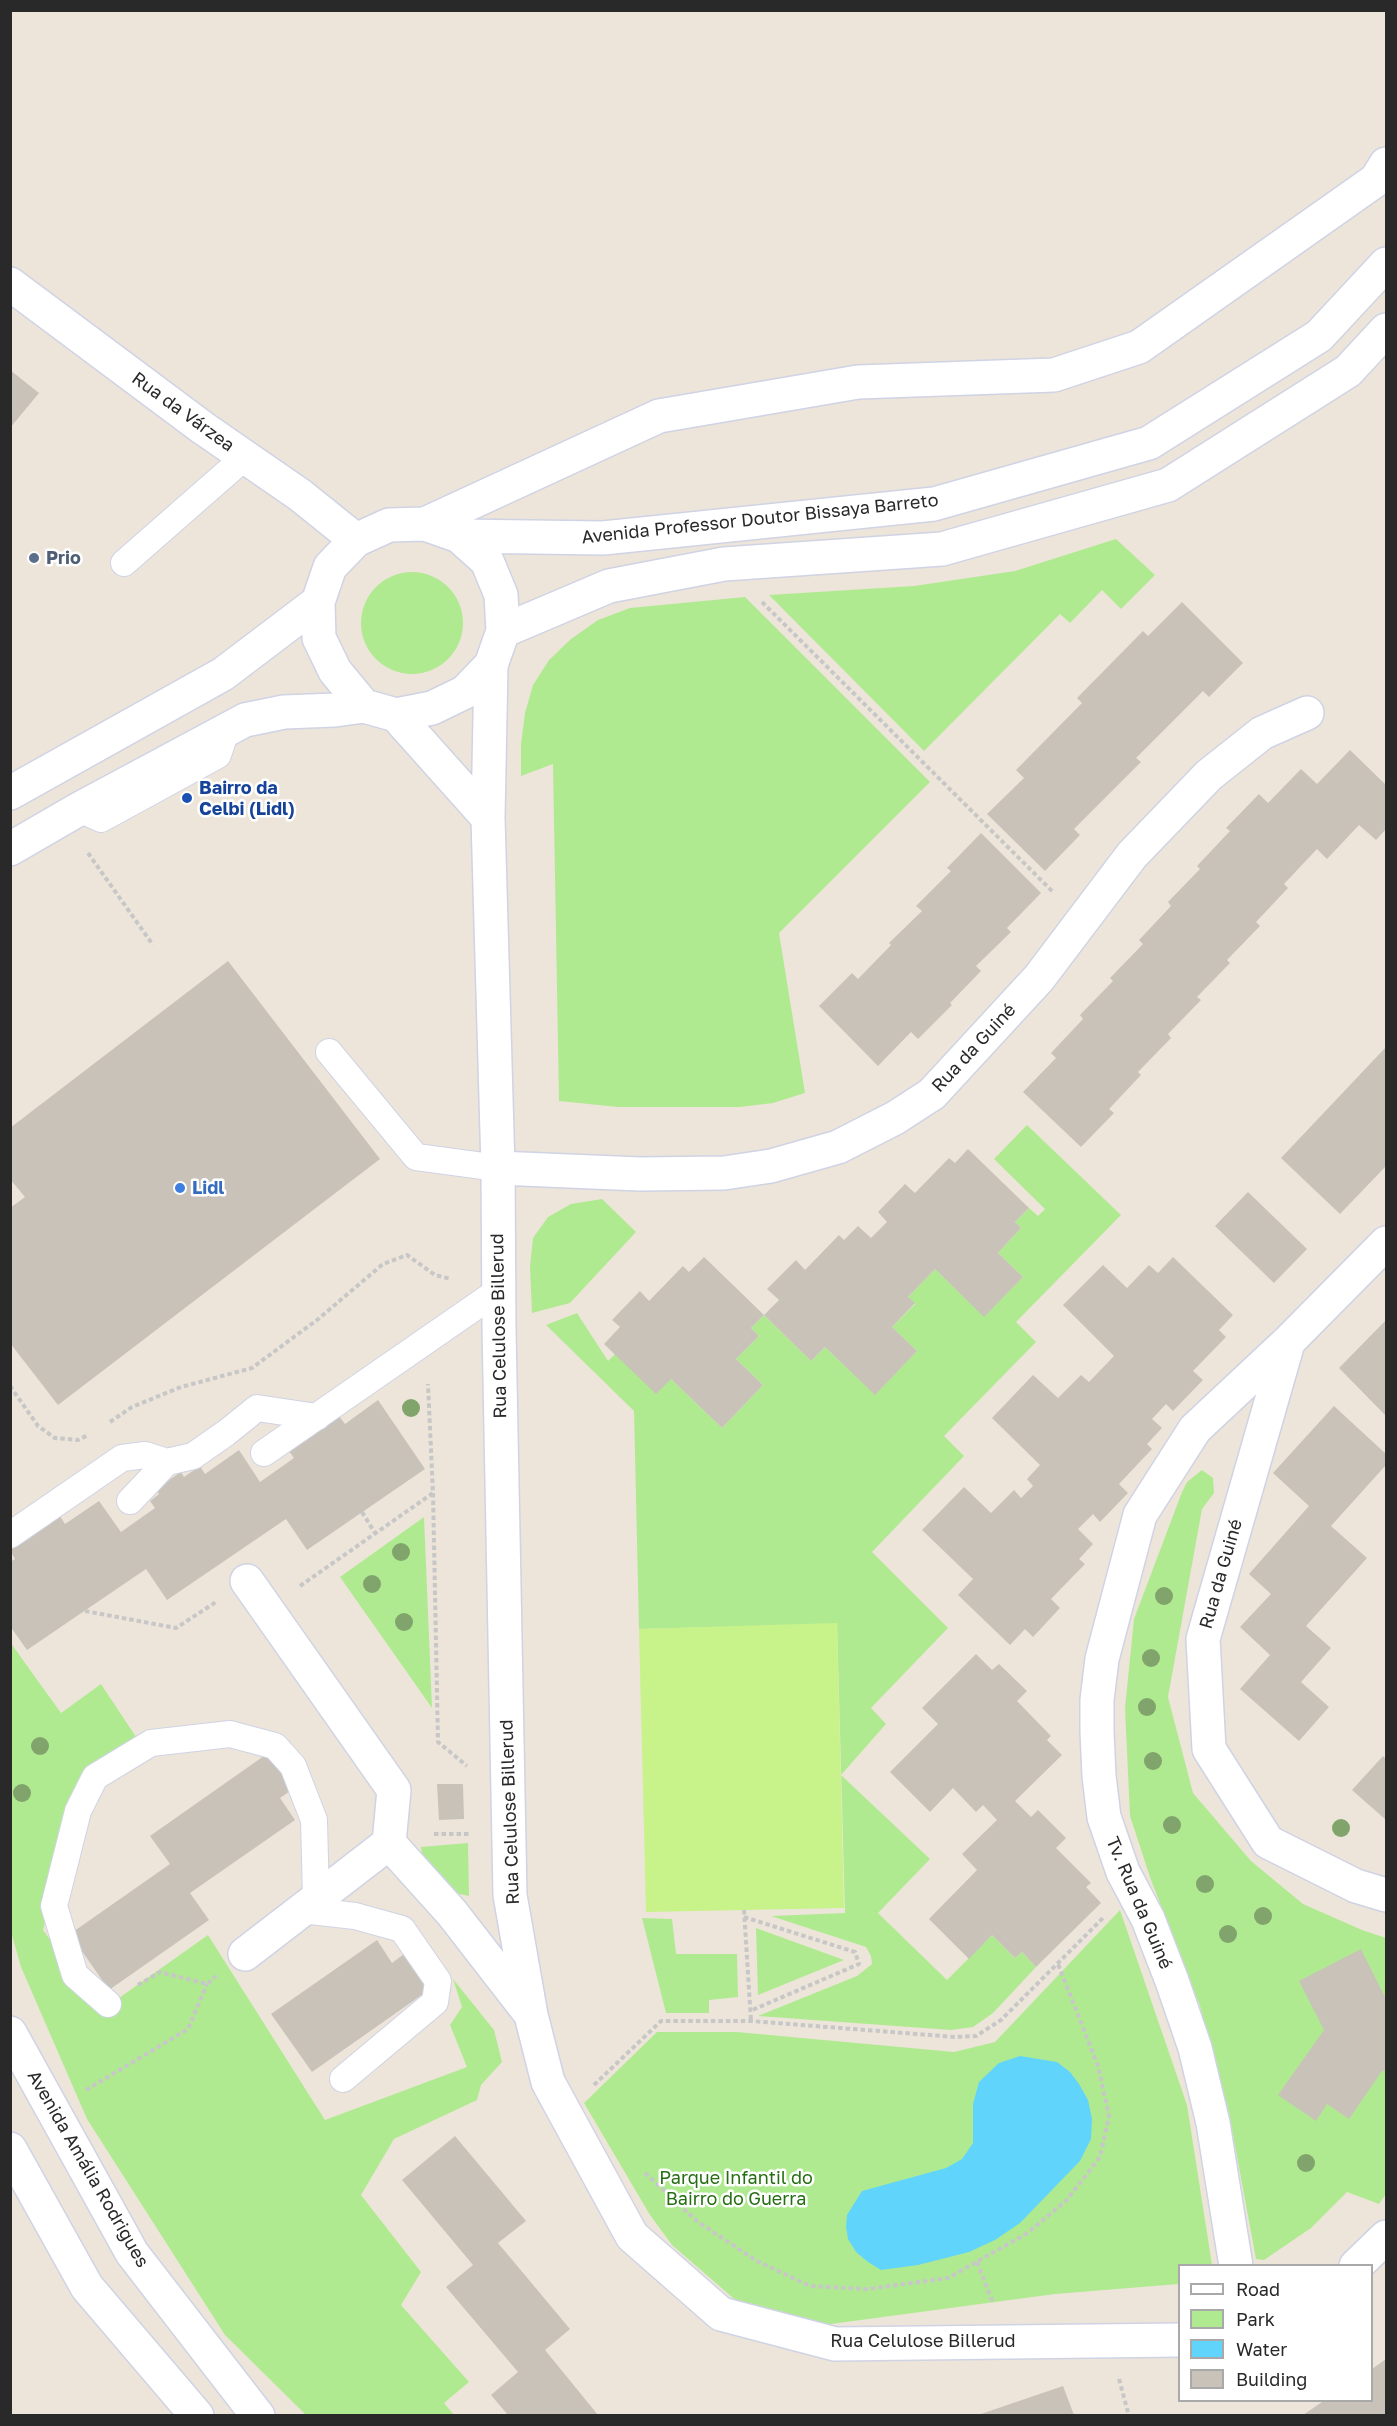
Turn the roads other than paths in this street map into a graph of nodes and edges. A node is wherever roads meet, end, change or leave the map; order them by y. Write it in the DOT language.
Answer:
graph roads {
  1 [pos="1386,164"];
  2 [pos="1386,264"];
  3 [pos="10,284"];
  4 [pos="1386,330"];
  5 [pos="245,457"];
  6 [pos="425,524"];
  7 [pos="459,536"];
  8 [pos="356,540"];
  9 [pos="124,563"];
  10 [pos="318,602"];
  11 [pos="503,631"];
  12 [pos="491,665"];
  13 [pos="363,706"];
  14 [pos="1307,713"];
  15 [pos="396,716"];
  16 [pos="10,793"];
  17 [pos="488,818"];
  18 [pos="10,849"];
  19 [pos="329,1052"];
  20 [pos="498,1168"];
  21 [pos="1386,1243"];
  22 [pos="498,1292"];
  23 [pos="1288,1342"];
  24 [pos="317,1417"];
  25 [pos="264,1454"];
  26 [pos="167,1462"];
  27 [pos="130,1501"];
  28 [pos="10,1535"];
  29 [pos="247,1581"];
  30 [pos="389,1843"];
  31 [pos="1386,1894"];
  32 [pos="309,1904"];
  33 [pos="233,1962"];
  34 [pos="108,2004"];
  35 [pos="531,2015"];
  36 [pos="10,2033"];
  37 [pos="343,2079"];
  38 [pos="10,2149"];
  39 [pos="1386,2237"];
  40 [pos="1236,2264"];
  41 [pos="1357,2264"];
  42 [pos="1178,2340"];
  43 [pos="196,2415"];
  44 [pos="258,2415"];
  1 -- 6 [label="street"];
  2 -- 7 [label="street, Avenida Professor Doutor Bissaya Barreto"];
  3 -- 5 [label="street, Rua da Várzea"];
  4 -- 11 [label="street"];
  5 -- 8 [label="street, Rua da Várzea"];
  5 -- 9 [label="lane"];
  6 -- 7 [label="street"];
  6 -- 8 [label="street"];
  7 -- 11 [label="street"];
  8 -- 10 [label="street"];
  10 -- 13 [label="street"];
  10 -- 16 [label="street"];
  11 -- 12 [label="street"];
  12 -- 15 [label="street"];
  12 -- 17 [label="street, Rua Celulose Billerud"];
  13 -- 15 [label="street"];
  13 -- 18 [label="street"];
  14 -- 20 [label="street, Rua da Guiné"];
  15 -- 17 [label="street"];
  17 -- 20 [label="street, Rua Celulose Billerud"];
  19 -- 20 [label="lane"];
  20 -- 22 [label="street, Rua Celulose Billerud"];
  21 -- 23 [label="street, Rua da Guiné"];
  22 -- 24 [label="lane"];
  22 -- 35 [label="street, Rua Celulose Billerud"];
  23 -- 31 [label="street, Rua da Guiné"];
  23 -- 40 [label="street, Tv. Rua da Guiné"];
  24 -- 25 [label="lane"];
  24 -- 26 [label="lane"];
  26 -- 27 [label="lane"];
  26 -- 28 [label="lane"];
  29 -- 30 [label="street"];
  30 -- 32 [label="street"];
  30 -- 35 [label="street"];
  32 -- 33 [label="street"];
  32 -- 34 [label="lane"];
  32 -- 37 [label="lane"];
  35 -- 42 [label="street, Rua Celulose Billerud"];
  36 -- 44 [label="street, Avenida Amália Rodrigues"];
  38 -- 43 [label="street"];
  39 -- 41 [label="street"];
}
